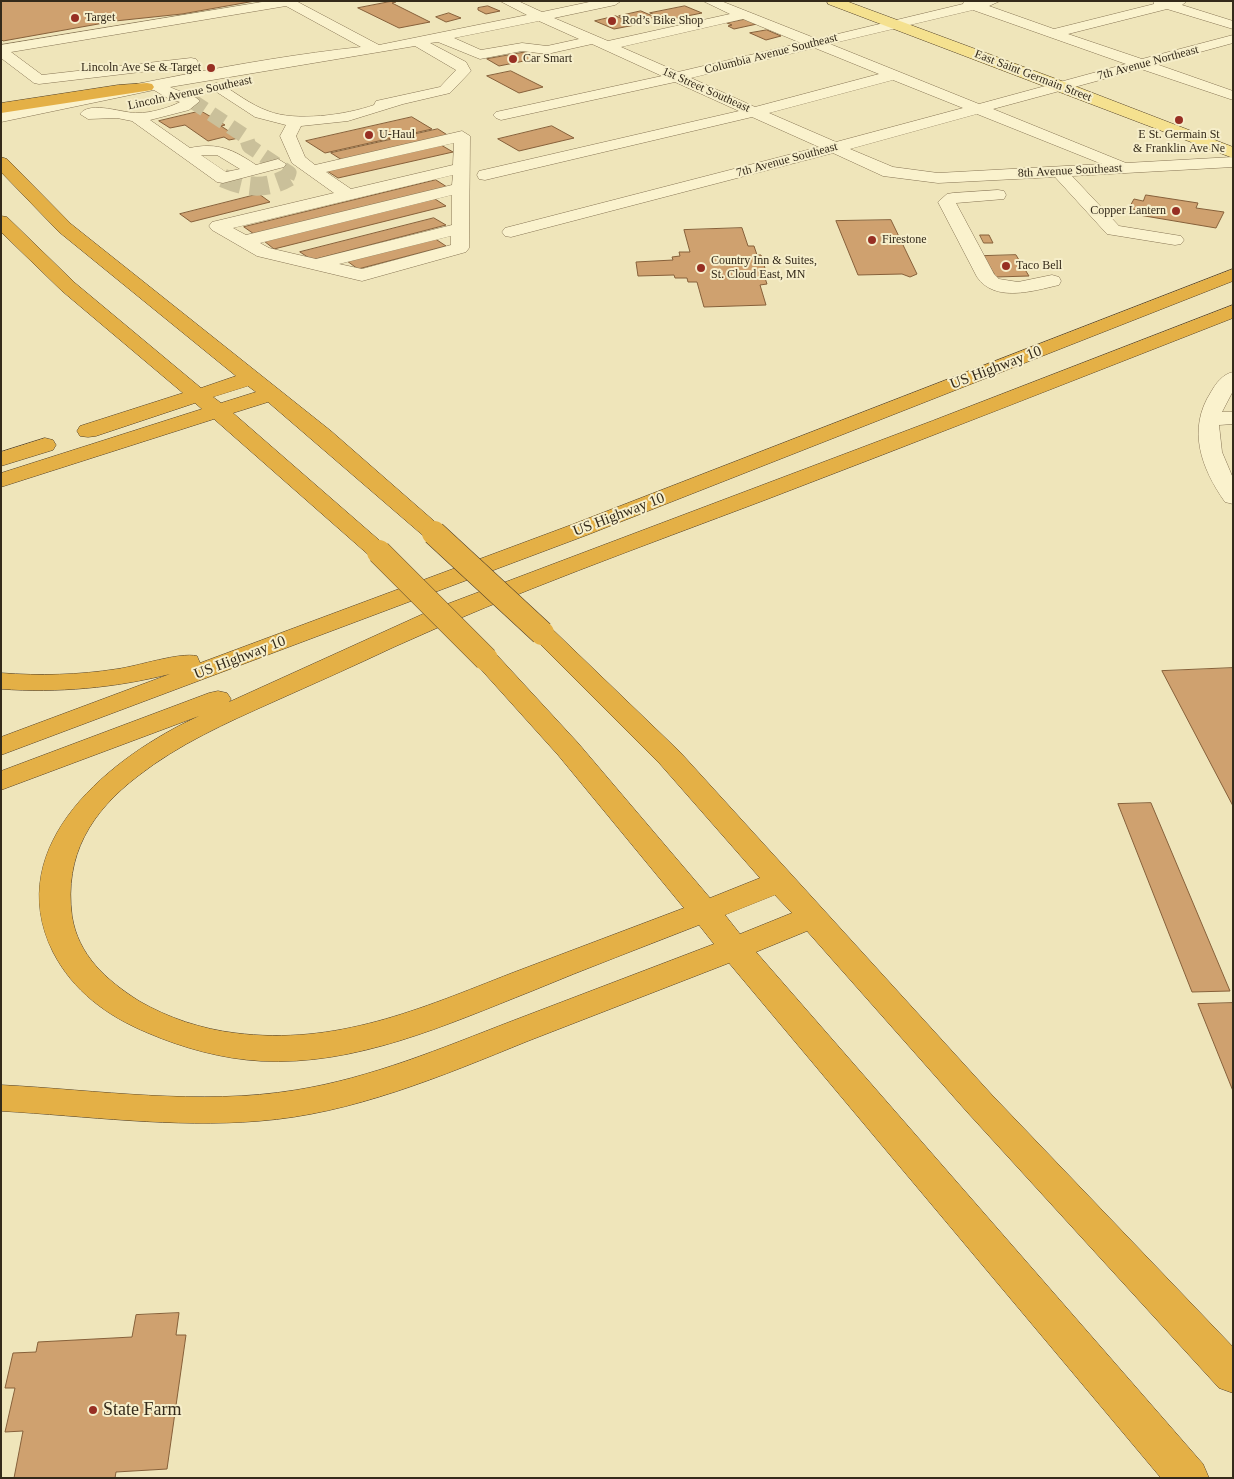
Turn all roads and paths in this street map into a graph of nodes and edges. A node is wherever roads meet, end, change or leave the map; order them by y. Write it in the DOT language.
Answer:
graph roads {
  1 [pos="615,1"];
  2 [pos="709,1"];
  3 [pos="833,1"];
  4 [pos="994,1"];
  5 [pos="287,2"];
  6 [pos="515,2"];
  7 [pos="1169,2"];
  8 [pos="968,4"];
  9 [pos="746,8"];
  10 [pos="540,17"];
  11 [pos="895,24"];
  12 [pos="1233,25"];
  13 [pos="1054,33"];
  14 [pos="388,35"];
  15 [pos="440,37"];
  16 [pos="361,40"];
  17 [pos="592,40"];
  18 [pos="1233,40"];
  19 [pos="411,43"];
  20 [pos="815,44"];
  21 [pos="607,46"];
  22 [pos="1,50"];
  23 [pos="377,50"];
  24 [pos="480,55"];
  25 [pos="240,56"];
  26 [pos="204,60"];
  27 [pos="1143,64"];
  28 [pos="494,67"];
  29 [pos="142,68"];
  30 [pos="892,75"];
  31 [pos="677,77"];
  32 [pos="151,86"];
  33 [pos="1062,86"];
  34 [pos="216,87"];
  35 [pos="174,96"];
  36 [pos="1233,96"];
  37 [pos="1,108"];
  38 [pos="977,109"];
  39 [pos="753,112"];
  40 [pos="88,114"];
  41 [pos="501,116"];
  42 [pos="1,117"];
  43 [pos="137,118"];
  44 [pos="294,124"];
  45 [pos="1,132"];
  46 [pos="834,148"];
  47 [pos="187,153"];
  48 [pos="1233,153"];
  49 [pos="1,162"];
  50 [pos="1233,162"];
  51 [pos="278,164"];
  52 [pos="461,168"];
  53 [pos="1129,168"];
  54 [pos="313,170"];
  55 [pos="254,171"];
  56 [pos="1060,172"];
  57 [pos="485,175"];
  58 [pos="907,176"];
  59 [pos="461,188"];
  60 [pos="348,194"];
  61 [pos="998,195"];
  62 [pos="460,208"];
  63 [pos="442,212"];
  64 [pos="1,221"];
  65 [pos="511,232"];
  66 [pos="1175,240"];
  67 [pos="244,241"];
  68 [pos="310,245"];
  69 [pos="272,254"];
  70 [pos="1233,274"];
  71 [pos="1052,281"];
  72 [pos="1233,311"];
  73 [pos="252,378"];
  74 [pos="1233,378"];
  75 [pos="272,394"];
  76 [pos="199,396"];
  77 [pos="218,411"];
  78 [pos="1233,418"];
  79 [pos="1210,419"];
  80 [pos="1,459"];
  81 [pos="1,480"];
  82 [pos="1233,496"];
  83 [pos="381,604"];
  84 [pos="460,608"];
  85 [pos="1,681"];
  86 [pos="1,747"];
  87 [pos="1,781"];
  88 [pos="780,881"];
  89 [pos="704,912"];
  90 [pos="812,917"];
  91 [pos="735,949"];
  92 [pos="1,1098"];
  93 [pos="1233,1375"];
  94 [pos="1188,1478"];
  1 -- 10 [label="street, Lincoln Avenue Southeast"];
  2 -- 9 [label="street"];
  3 -- 11 [label="main road, East Saint Germain Street"];
  4 -- 8 [label="street, Columbia Avenue Southeast"];
  5 -- 16 [label="street"];
  5 -- 22 [label="street"];
  6 -- 10 [label="street, 1st Street Southeast"];
  7 -- 12 [label="street"];
  7 -- 13 [label="street"];
  8 -- 11 [label="street, Columbia Avenue Southeast"];
  8 -- 13 [label="street"];
  9 -- 20 [label="street"];
  9 -- 21 [label="street"];
  10 -- 15 [label="street, Lincoln Avenue Southeast"];
  10 -- 17 [label="street, 1st Street Southeast"];
  11 -- 20 [label="street, Columbia Avenue Southeast"];
  11 -- 33 [label="main road, East Saint Germain Street"];
  13 -- 27 [label="street"];
  14 -- 19 [label="street"];
  15 -- 19 [label="street, Lincoln Avenue Southeast"];
  15 -- 24 [label="street"];
  16 -- 23 [label="street"];
  16 -- 25 [label="street"];
  17 -- 21 [label="street, 1st Street Southeast"];
  17 -- 24 [label="street"];
  18 -- 27 [label="street, 7th Avenue Northeast"];
  19 -- 23 [label="street, Lincoln Avenue Southeast"];
  19 -- 44 [label="street"];
  20 -- 30 [label="street"];
  20 -- 31 [label="street, Columbia Avenue Southeast"];
  21 -- 31 [label="street, 1st Street Southeast"];
  22 -- 29 [label="street"];
  23 -- 32 [label="street, Lincoln Avenue Southeast"];
  23 -- 34 [label="street, Lincoln Avenue Southeast"];
  24 -- 28 [label="street"];
  26 -- 29 [label="street"];
  27 -- 33 [label="street, 7th Avenue Northeast"];
  27 -- 36 [label="street"];
  29 -- 32 [label="street"];
  30 -- 38 [label="street"];
  30 -- 39 [label="street"];
  31 -- 39 [label="street, 1st Street Southeast"];
  31 -- 41 [label="street, Columbia Avenue Southeast"];
  32 -- 35 [label="street"];
  32 -- 37 [label="highway"];
  32 -- 42 [label="street, Lincoln Avenue Southeast"];
  33 -- 38 [label="street, 7th Avenue Southeast"];
  33 -- 48 [label="main road, East Saint Germain Street"];
  34 -- 35 [label="street, Lincoln Avenue Southeast"];
  34 -- 44 [label="street"];
  35 -- 40 [label="street, Lincoln Avenue Southeast"];
  35 -- 43 [label="street"];
  38 -- 46 [label="street, 7th Avenue Southeast"];
  38 -- 53 [label="street"];
  39 -- 46 [label="street, 1st Street Southeast"];
  39 -- 57 [label="street"];
  40 -- 43 [label="street"];
  40 -- 45 [label="street, Lincoln Avenue Southeast"];
  43 -- 47 [label="street"];
  44 -- 54 [label="street"];
  46 -- 58 [label="street, 1st Street Southeast"];
  46 -- 65 [label="street, 7th Avenue Southeast"];
  47 -- 55 [label="street"];
  47 -- 55 [label="street"];
  49 -- 73 [label="highway"];
  50 -- 53 [label="street, 8th Avenue Southeast"];
  51 -- 55 [label="street"];
  52 -- 54 [label="street"];
  52 -- 59 [label="street"];
  52 -- 60 [label="street"];
  53 -- 56 [label="street, 8th Avenue Southeast"];
  54 -- 60 [label="street"];
  56 -- 58 [label="street, 8th Avenue Southeast"];
  56 -- 66 [label="street"];
  59 -- 62 [label="street"];
  59 -- 67 [label="street"];
  60 -- 67 [label="street"];
  61 -- 71 [label="street"];
  62 -- 63 [label="street"];
  62 -- 69 [label="street"];
  64 -- 76 [label="highway"];
  67 -- 69 [label="street"];
  68 -- 69 [label="street"];
  70 -- 83 [label="highway, US Highway 10"];
  72 -- 84 [label="highway, US Highway 10"];
  73 -- 75 [label="highway"];
  73 -- 76 [label="highway"];
  74 -- 79 [label="street"];
  75 -- 77 [label="highway"];
  75 -- 88 [label="highway, bridge"];
  76 -- 77 [label="highway"];
  76 -- 80 [label="highway"];
  77 -- 81 [label="highway"];
  77 -- 89 [label="highway, bridge"];
  78 -- 79 [label="street"];
  79 -- 82 [label="street"];
  83 -- 85 [label="highway"];
  83 -- 86 [label="highway, US Highway 10"];
  84 -- 87 [label="highway, US Highway 10"];
  84 -- 89 [label="highway"];
  88 -- 89 [label="highway"];
  88 -- 90 [label="highway"];
  89 -- 91 [label="highway"];
  90 -- 91 [label="highway"];
  90 -- 93 [label="highway"];
  91 -- 92 [label="highway"];
  91 -- 94 [label="highway"];
}
